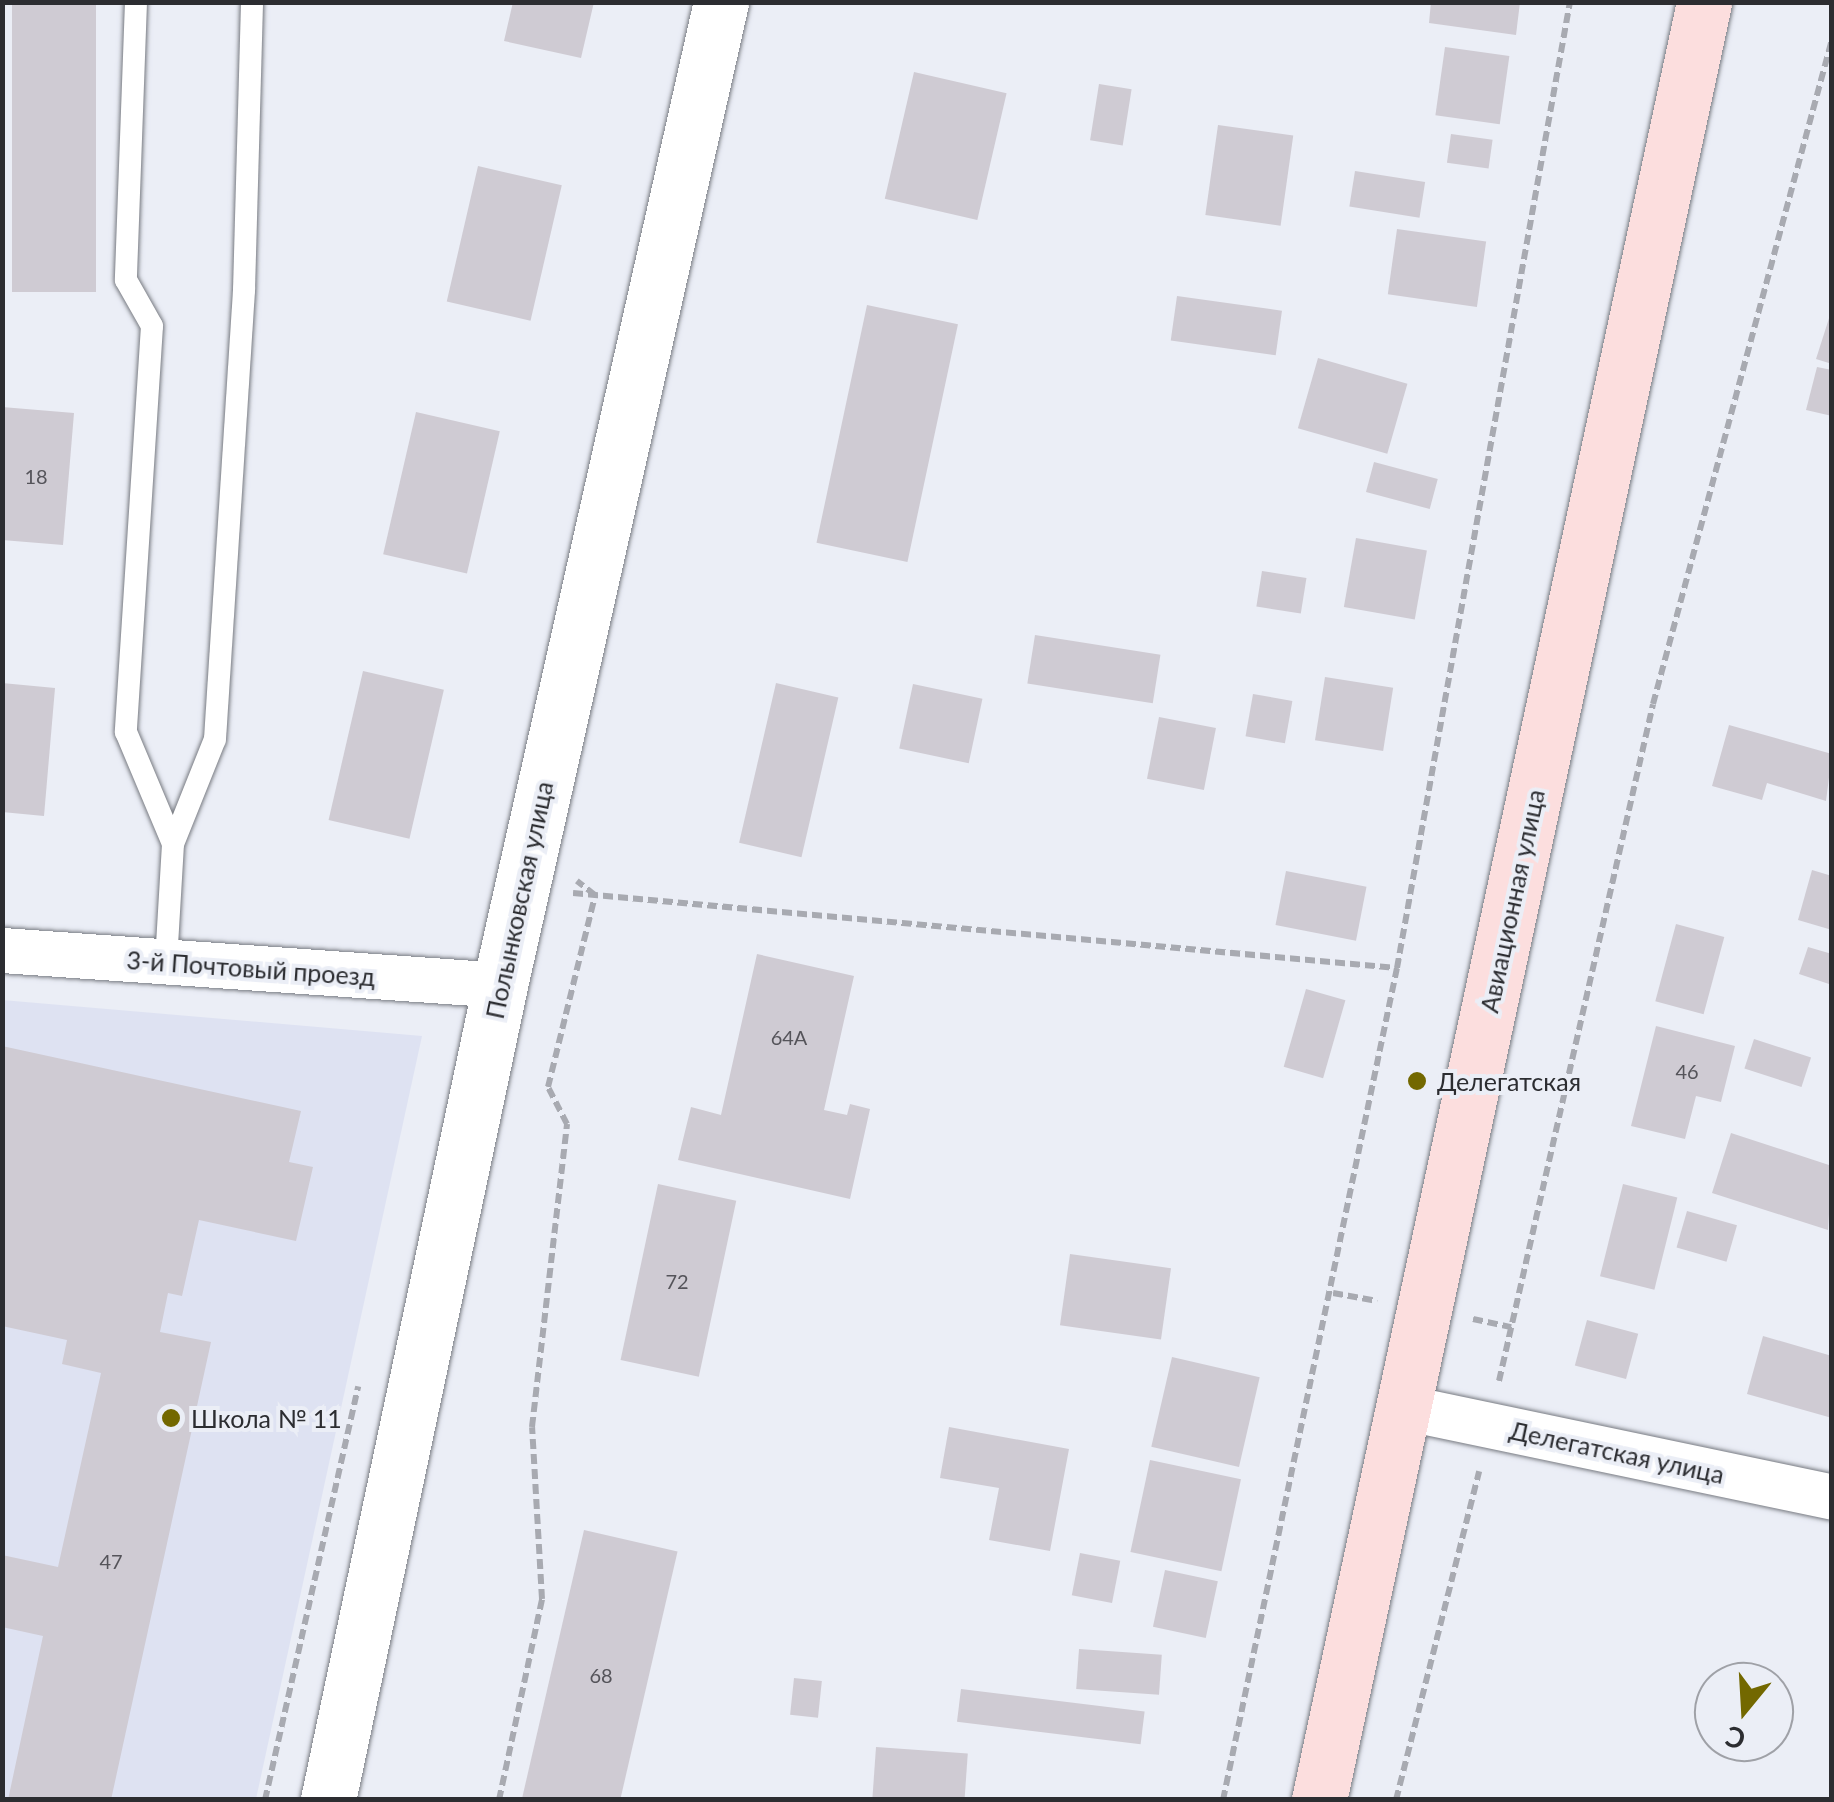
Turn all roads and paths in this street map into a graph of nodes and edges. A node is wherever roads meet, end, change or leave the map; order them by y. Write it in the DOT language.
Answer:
graph roads {
  1 [pos="136,2"];
  2 [pos="252,2"];
  3 [pos="721,2"];
  4 [pos="1570,2"];
  5 [pos="1704,2"];
  6 [pos="1832,39"];
  7 [pos="173,844"];
  8 [pos="543,880"];
  9 [pos="594,895"];
  10 [pos="2,950"];
  11 [pos="166,962"];
  12 [pos="1398,968"];
  13 [pos="500,985"];
  14 [pos="1403,1408"];
  15 [pos="1489,1424"];
  16 [pos="1832,1497"];
  17 [pos="328,1800"];
  18 [pos="499,1800"];
  19 [pos="1222,1800"];
  20 [pos="1320,1800"];
  21 [pos="1396,1800"];
  1 -- 7 [label="lane"];
  2 -- 7 [label="lane"];
  3 -- 8 [label="street, Полынковская улица"];
  4 -- 12 [label="path"];
  5 -- 14 [label="main road, Авиационная улица"];
  6 -- 15 [label="path"];
  7 -- 11 [label="lane"];
  8 -- 9 [label="path"];
  8 -- 9 [label="path"];
  8 -- 13 [label="street, Полынковская улица"];
  9 -- 12 [label="path"];
  9 -- 18 [label="path"];
  10 -- 11 [label="street, 3-й Почтовый проезд"];
  11 -- 13 [label="street, 3-й Почтовый проезд"];
  12 -- 19 [label="path"];
  13 -- 17 [label="street, Полынковская улица"];
  14 -- 15 [label="street, Делегатская улица"];
  14 -- 20 [label="main road, Авиационная улица"];
  15 -- 16 [label="street, Делегатская улица"];
  15 -- 21 [label="path"];
}
